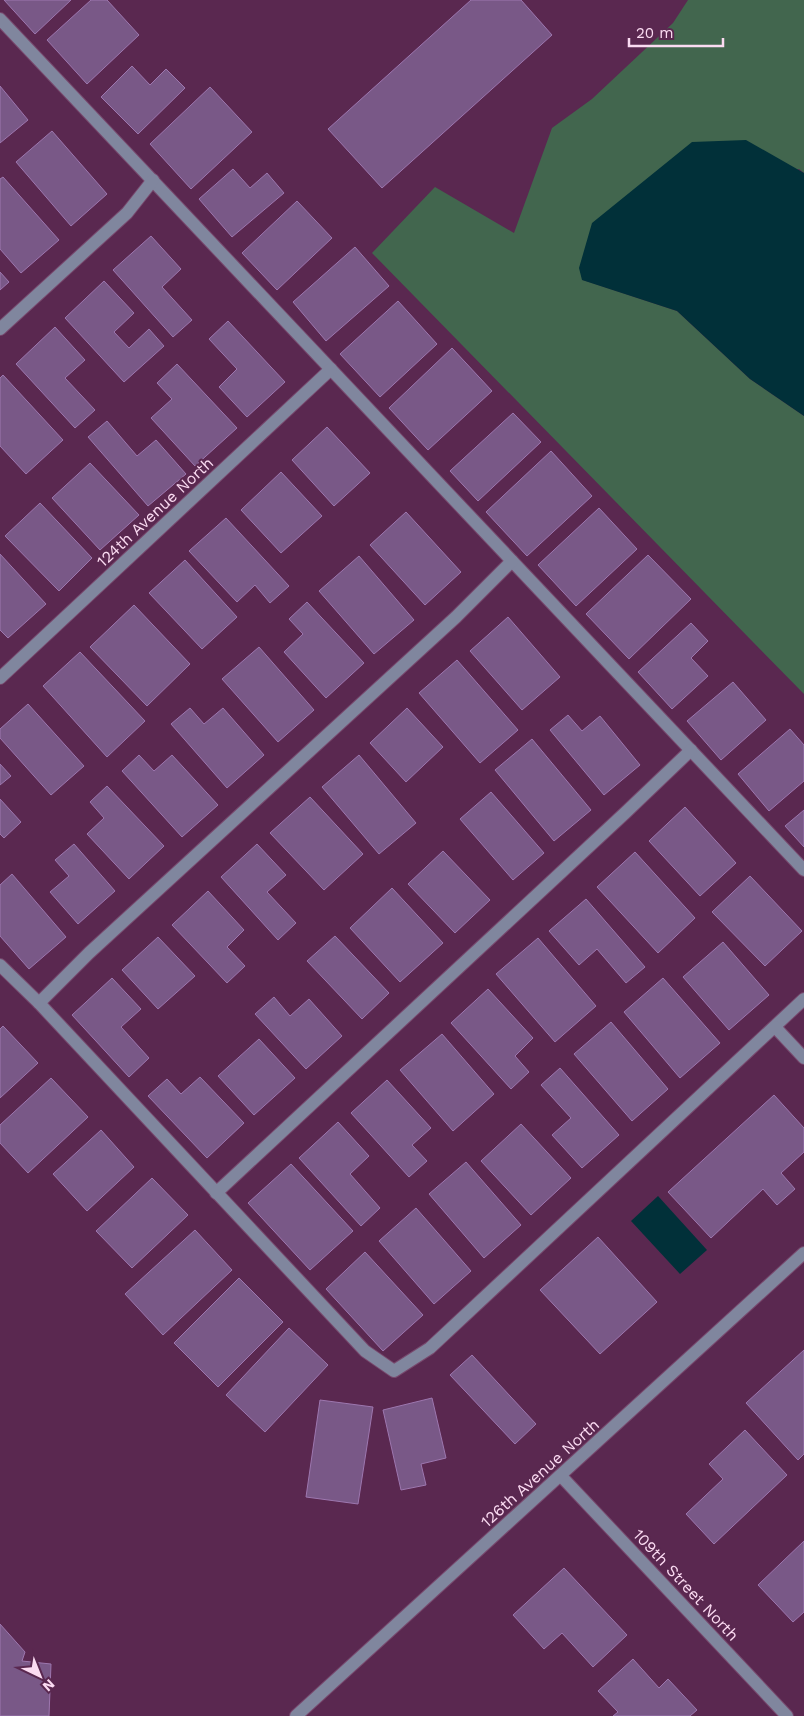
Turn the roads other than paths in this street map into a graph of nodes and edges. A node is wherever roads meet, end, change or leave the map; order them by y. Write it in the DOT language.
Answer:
graph roads {
  1 [pos="0,19"];
  2 [pos="153,180"];
  3 [pos="0,329"];
  4 [pos="331,369"];
  5 [pos="512,560"];
  6 [pos="0,678"];
  7 [pos="691,750"];
  8 [pos="804,870"];
  9 [pos="0,965"];
  10 [pos="804,999"];
  11 [pos="39,1003"];
  12 [pos="775,1027"];
  13 [pos="804,1058"];
  14 [pos="216,1193"];
  15 [pos="804,1253"];
  16 [pos="561,1476"];
  17 [pos="296,1716"];
  18 [pos="787,1716"];
  1 -- 2 [label="street"];
  2 -- 3 [label="street"];
  2 -- 4 [label="street"];
  4 -- 5 [label="street"];
  4 -- 6 [label="street, 124th Avenue North"];
  5 -- 7 [label="street"];
  5 -- 11 [label="street"];
  7 -- 8 [label="street"];
  7 -- 14 [label="street"];
  9 -- 11 [label="street"];
  10 -- 12 [label="street"];
  11 -- 14 [label="street"];
  12 -- 13 [label="street"];
  12 -- 14 [label="street"];
  15 -- 16 [label="street, 126th Avenue North"];
  16 -- 17 [label="street, 126th Avenue North"];
  16 -- 18 [label="street, 109th Street North"];
}
